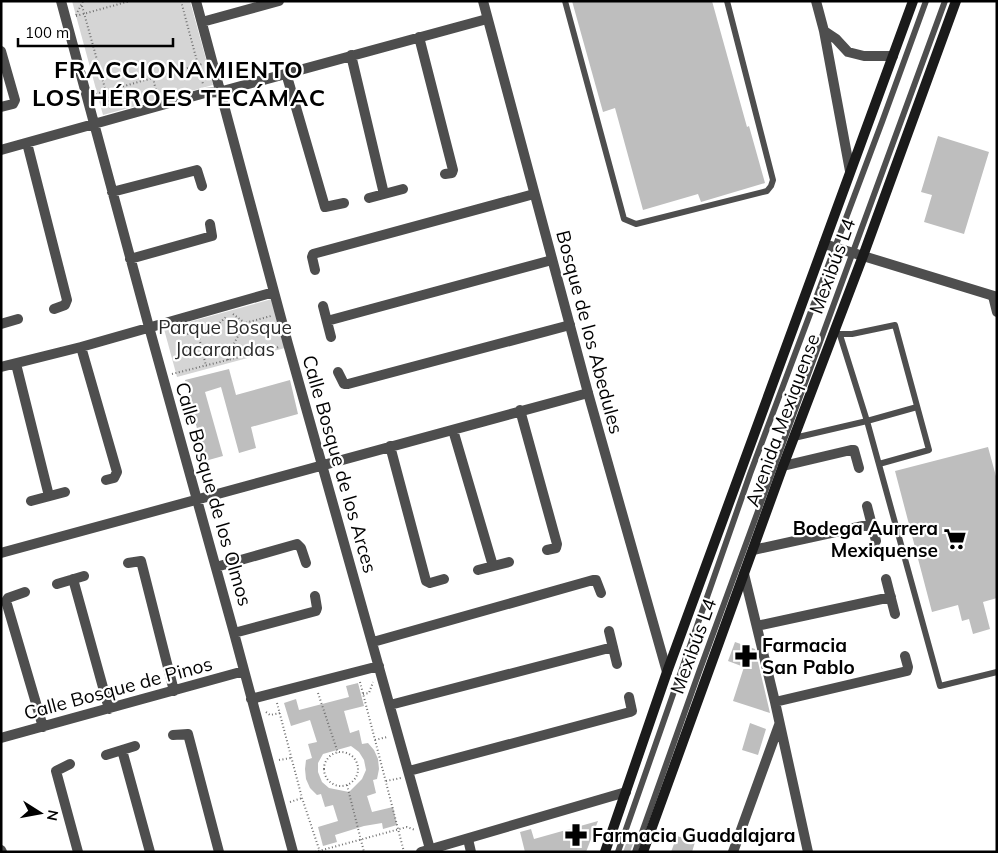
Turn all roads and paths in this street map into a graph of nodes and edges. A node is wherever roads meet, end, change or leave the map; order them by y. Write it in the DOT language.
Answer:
graph roads {
  1 [pos="61,1"];
  2 [pos="83,1"];
  3 [pos="111,1"];
  4 [pos="130,1"];
  5 [pos="181,1"];
  6 [pos="196,1"];
  7 [pos="279,1"];
  8 [pos="482,1"];
  9 [pos="565,1"];
  10 [pos="727,1"];
  11 [pos="816,1"];
  12 [pos="912,1"];
  13 [pos="926,1"];
  14 [pos="945,1"];
  15 [pos="956,1"];
  16 [pos="82,6"];
  17 [pos="111,6"];
  18 [pos="84,14"];
  19 [pos="487,19"];
  20 [pos="202,22"];
  21 [pos="824,31"];
  22 [pos="419,37"];
  23 [pos="1,52"];
  24 [pos="351,55"];
  25 [pos="893,56"];
  26 [pos="212,62"];
  27 [pos="198,66"];
  28 [pos="286,73"];
  29 [pos="153,78"];
  30 [pos="105,91"];
  31 [pos="219,92"];
  32 [pos="205,93"];
  33 [pos="87,96"];
  34 [pos="159,106"];
  35 [pos="1,107"];
  36 [pos="113,118"];
  37 [pos="94,124"];
  38 [pos="27,143"];
  39 [pos="1,150"];
  40 [pos="850,171"];
  41 [pos="445,174"];
  42 [pos="202,186"];
  43 [pos="403,189"];
  44 [pos="112,192"];
  45 [pos="384,194"];
  46 [pos="534,194"];
  47 [pos="369,198"];
  48 [pos="344,203"];
  49 [pos="210,224"];
  50 [pos="829,245"];
  51 [pos="858,254"];
  52 [pos="130,258"];
  53 [pos="552,260"];
  54 [pos="315,270"];
  55 [pos="274,292"];
  56 [pos="995,296"];
  57 [pos="323,306"];
  58 [pos="54,309"];
  59 [pos="231,312"];
  60 [pos="997,312"];
  61 [pos="280,314"];
  62 [pos="194,315"];
  63 [pos="18,319"];
  64 [pos="327,321"];
  65 [pos="1,323"];
  66 [pos="570,325"];
  67 [pos="149,327"];
  68 [pos="198,332"];
  69 [pos="836,334"];
  70 [pos="332,337"];
  71 [pos="288,344"];
  72 [pos="82,347"];
  73 [pos="228,360"];
  74 [pos="16,364"];
  75 [pos="206,366"];
  76 [pos="1,368"];
  77 [pos="338,372"];
  78 [pos="163,377"];
  79 [pos="588,392"];
  80 [pos="917,407"];
  81 [pos="520,410"];
  82 [pos="867,421"];
  83 [pos="453,430"];
  84 [pos="794,438"];
  85 [pos="390,446"];
  86 [pos="879,464"];
  87 [pos="321,465"];
  88 [pos="783,466"];
  89 [pos="859,468"];
  90 [pos="106,480"];
  91 [pos="65,492"];
  92 [pos="48,496"];
  93 [pos="197,499"];
  94 [pos="31,501"];
  95 [pos="867,506"];
  96 [pos="872,524"];
  97 [pos="876,541"];
  98 [pos="547,550"];
  99 [pos="753,550"];
  100 [pos="1,553"];
  101 [pos="509,562"];
  102 [pos="128,563"];
  103 [pos="306,563"];
  104 [pos="493,566"];
  105 [pos="216,567"];
  106 [pos="478,570"];
  107 [pos="744,574"];
  108 [pos="84,576"];
  109 [pos="73,579"];
  110 [pos="444,579"];
  111 [pos="886,579"];
  112 [pos="57,584"];
  113 [pos="25,592"];
  114 [pos="601,593"];
  115 [pos="315,596"];
  116 [pos="891,597"];
  117 [pos="895,614"];
  118 [pos="757,626"];
  119 [pos="609,631"];
  120 [pos="234,633"];
  121 [pos="372,642"];
  122 [pos="613,647"];
  123 [pos="905,656"];
  124 [pos="617,664"];
  125 [pos="379,666"];
  126 [pos="244,671"];
  127 [pos="667,672"];
  128 [pos="997,672"];
  129 [pos="357,673"];
  130 [pos="315,682"];
  131 [pos="174,691"];
  132 [pos="274,693"];
  133 [pos="629,697"];
  134 [pos="250,698"];
  135 [pos="775,702"];
  136 [pos="390,705"];
  137 [pos="109,709"];
  138 [pos="779,725"];
  139 [pos="42,727"];
  140 [pos="398,734"];
  141 [pos="173,736"];
  142 [pos="1,738"];
  143 [pos="375,740"];
  144 [pos="135,746"];
  145 [pos="122,750"];
  146 [pos="338,752"];
  147 [pos="106,755"];
  148 [pos="291,758"];
  149 [pos="269,763"];
  150 [pos="70,764"];
  151 [pos="409,774"];
  152 [pos="386,781"];
  153 [pos="347,785"];
  154 [pos="626,792"];
  155 [pos="302,798"];
  156 [pos="280,804"];
  157 [pos="399,829"];
  158 [pos="426,835"];
  159 [pos="468,839"];
  160 [pos="361,840"];
  161 [pos="426,850"];
  162 [pos="320,851"];
  163 [pos="78,852"];
  164 [pos="150,852"];
  165 [pos="218,852"];
  166 [pos="293,852"];
  167 [pos="315,852"];
  168 [pos="364,852"];
  169 [pos="404,852"];
  170 [pos="472,852"];
  171 [pos="604,852"];
  172 [pos="618,852"];
  173 [pos="635,852"];
  174 [pos="643,852"];
  175 [pos="732,852"];
  176 [pos="808,852"];
  1 -- 33 [label="street, Calle Bosque de los Olmos"];
  2 -- 16 [label="path"];
  3 -- 17 [label="path"];
  4 -- 17 [label="path"];
  5 -- 27 [label="path"];
  6 -- 20 [label="street, Calle Bosque de los Arces"];
  7 -- 20 [label="street"];
  8 -- 19 [label="street, Bosque de los Abedules"];
  9 -- 10 [label="lane"];
  11 -- 21 [label="street"];
  12 -- 25 [label="main road, Avenida Mexiquense"];
  13 -- 50 [label="lane, Mexibús L4"];
  14 -- 51 [label="lane, Mexibús L4"];
  15 -- 51 [label="main road, Avenida Mexiquense"];
  16 -- 18 [label="path"];
  16 -- 18 [label="path"];
  17 -- 18 [label="path"];
  18 -- 30 [label="path"];
  19 -- 22 [label="street"];
  19 -- 46 [label="street, Bosque de los Abedules"];
  20 -- 26 [label="street, Calle Bosque de los Arces"];
  21 -- 25 [label="street"];
  21 -- 40 [label="street"];
  22 -- 24 [label="street"];
  22 -- 41 [label="street"];
  23 -- 35 [label="street"];
  24 -- 28 [label="street"];
  24 -- 45 [label="street"];
  25 -- 40 [label="main road, Avenida Mexiquense"];
  26 -- 27 [label="path"];
  26 -- 31 [label="street, Calle Bosque de los Arces"];
  27 -- 29 [label="path"];
  27 -- 32 [label="path"];
  28 -- 31 [label="street"];
  28 -- 48 [label="street"];
  29 -- 30 [label="path"];
  29 -- 34 [label="path"];
  30 -- 33 [label="path"];
  30 -- 36 [label="path"];
  31 -- 32 [label="street"];
  31 -- 55 [label="street, Calle Bosque de los Arces"];
  32 -- 34 [label="street"];
  33 -- 37 [label="street, Calle Bosque de los Olmos"];
  34 -- 36 [label="street"];
  36 -- 37 [label="street"];
  37 -- 38 [label="street"];
  37 -- 44 [label="street, Calle Bosque de los Olmos"];
  38 -- 39 [label="street"];
  38 -- 58 [label="street"];
  40 -- 50 [label="main road, Avenida Mexiquense"];
  42 -- 44 [label="street"];
  43 -- 45 [label="street"];
  44 -- 52 [label="street, Calle Bosque de los Olmos"];
  45 -- 47 [label="street"];
  46 -- 53 [label="street, Bosque de los Abedules"];
  46 -- 54 [label="street"];
  49 -- 52 [label="street"];
  50 -- 51 [label="street"];
  50 -- 127 [label="main road, Avenida Mexiquense"];
  50 -- 172 [label="lane, Mexibús L4"];
  51 -- 56 [label="street"];
  51 -- 69 [label="main road, Avenida Mexiquense"];
  51 -- 173 [label="lane, Mexibús L4"];
  52 -- 67 [label="street, Calle Bosque de los Olmos"];
  53 -- 64 [label="street"];
  53 -- 66 [label="street, Bosque de los Abedules"];
  55 -- 61 [label="street, Calle Bosque de los Arces"];
  55 -- 62 [label="street"];
  56 -- 60 [label="street"];
  57 -- 64 [label="street"];
  59 -- 68 [label="path"];
  61 -- 71 [label="street, Calle Bosque de los Arces"];
  61 -- 73 [label="path"];
  62 -- 67 [label="street"];
  62 -- 68 [label="path"];
  63 -- 65 [label="street"];
  64 -- 70 [label="street"];
  66 -- 77 [label="street"];
  66 -- 79 [label="street, Bosque de los Abedules"];
  67 -- 68 [label="path"];
  67 -- 72 [label="street"];
  67 -- 78 [label="street, Calle Bosque de los Olmos"];
  68 -- 75 [label="path"];
  69 -- 80 [label="lane"];
  69 -- 82 [label="lane"];
  69 -- 84 [label="main road, Avenida Mexiquense"];
  71 -- 73 [label="path"];
  71 -- 87 [label="street, Calle Bosque de los Arces"];
  72 -- 74 [label="street"];
  72 -- 90 [label="street"];
  73 -- 75 [label="path"];
  74 -- 76 [label="street"];
  74 -- 92 [label="street"];
  75 -- 78 [label="path"];
  78 -- 93 [label="street, Calle Bosque de los Olmos"];
  79 -- 81 [label="street"];
  79 -- 127 [label="street, Bosque de los Abedules"];
  80 -- 82 [label="lane"];
  80 -- 86 [label="lane"];
  81 -- 83 [label="street"];
  81 -- 98 [label="street"];
  82 -- 84 [label="lane"];
  82 -- 86 [label="lane"];
  83 -- 85 [label="street"];
  83 -- 104 [label="street"];
  84 -- 88 [label="main road, Avenida Mexiquense"];
  85 -- 87 [label="street"];
  85 -- 110 [label="street"];
  86 -- 128 [label="lane"];
  87 -- 93 [label="street"];
  87 -- 121 [label="street, Calle Bosque de los Arces"];
  88 -- 89 [label="street"];
  88 -- 99 [label="main road, Avenida Mexiquense"];
  91 -- 92 [label="street"];
  92 -- 94 [label="street"];
  93 -- 100 [label="street"];
  93 -- 105 [label="street, Calle Bosque de los Olmos"];
  95 -- 96 [label="street"];
  96 -- 97 [label="street"];
  96 -- 99 [label="street"];
  99 -- 107 [label="main road, Avenida Mexiquense"];
  101 -- 104 [label="street"];
  102 -- 131 [label="street"];
  103 -- 105 [label="street"];
  104 -- 106 [label="street"];
  105 -- 120 [label="street, Calle Bosque de los Olmos"];
  107 -- 118 [label="street"];
  107 -- 174 [label="main road, Avenida Mexiquense"];
  108 -- 109 [label="street"];
  109 -- 112 [label="street"];
  109 -- 137 [label="street"];
  111 -- 116 [label="street"];
  113 -- 139 [label="street"];
  114 -- 121 [label="street"];
  115 -- 120 [label="street"];
  116 -- 117 [label="street"];
  116 -- 118 [label="street"];
  118 -- 135 [label="street"];
  119 -- 122 [label="street"];
  120 -- 126 [label="street, Calle Bosque de los Olmos"];
  121 -- 125 [label="street, Calle Bosque de los Arces"];
  122 -- 124 [label="street"];
  122 -- 136 [label="street"];
  123 -- 135 [label="street"];
  125 -- 129 [label="street"];
  125 -- 136 [label="street, Calle Bosque de los Arces"];
  126 -- 131 [label="street, Calle Bosque de Pinos"];
  126 -- 134 [label="street, Calle Bosque de los Olmos"];
  127 -- 154 [label="main road, Avenida Mexiquense"];
  129 -- 130 [label="street"];
  129 -- 143 [label="path"];
  130 -- 132 [label="street"];
  130 -- 146 [label="path"];
  131 -- 137 [label="street, Calle Bosque de Pinos"];
  132 -- 134 [label="street"];
  132 -- 148 [label="path"];
  133 -- 151 [label="street"];
  134 -- 149 [label="street, Calle Bosque de los Olmos"];
  135 -- 138 [label="street"];
  136 -- 140 [label="street, Calle Bosque de los Arces"];
  137 -- 139 [label="street, Calle Bosque de Pinos"];
  138 -- 175 [label="street"];
  138 -- 176 [label="street"];
  139 -- 142 [label="street, Calle Bosque de Pinos"];
  140 -- 143 [label="path"];
  140 -- 151 [label="street, Calle Bosque de los Arces"];
  141 -- 165 [label="street"];
  143 -- 152 [label="path"];
  144 -- 145 [label="street"];
  145 -- 147 [label="street"];
  145 -- 164 [label="street"];
  146 -- 153 [label="path"];
  146 -- 153 [label="path"];
  148 -- 149 [label="path"];
  148 -- 155 [label="path"];
  149 -- 156 [label="street, Calle Bosque de los Olmos"];
  150 -- 163 [label="street"];
  151 -- 152 [label="path"];
  151 -- 158 [label="street, Calle Bosque de los Arces"];
  152 -- 157 [label="path"];
  153 -- 160 [label="path"];
  154 -- 159 [label="street"];
  154 -- 171 [label="main road, Avenida Mexiquense"];
  155 -- 156 [label="path"];
  155 -- 162 [label="path"];
  156 -- 166 [label="street, Calle Bosque de los Olmos"];
  157 -- 158 [label="path"];
  157 -- 160 [label="path"];
  157 -- 169 [label="path"];
  158 -- 161 [label="street, Calle Bosque de los Arces"];
  159 -- 161 [label="street"];
  159 -- 170 [label="street"];
  160 -- 162 [label="path"];
  160 -- 168 [label="path"];
  162 -- 167 [label="path"];
}
